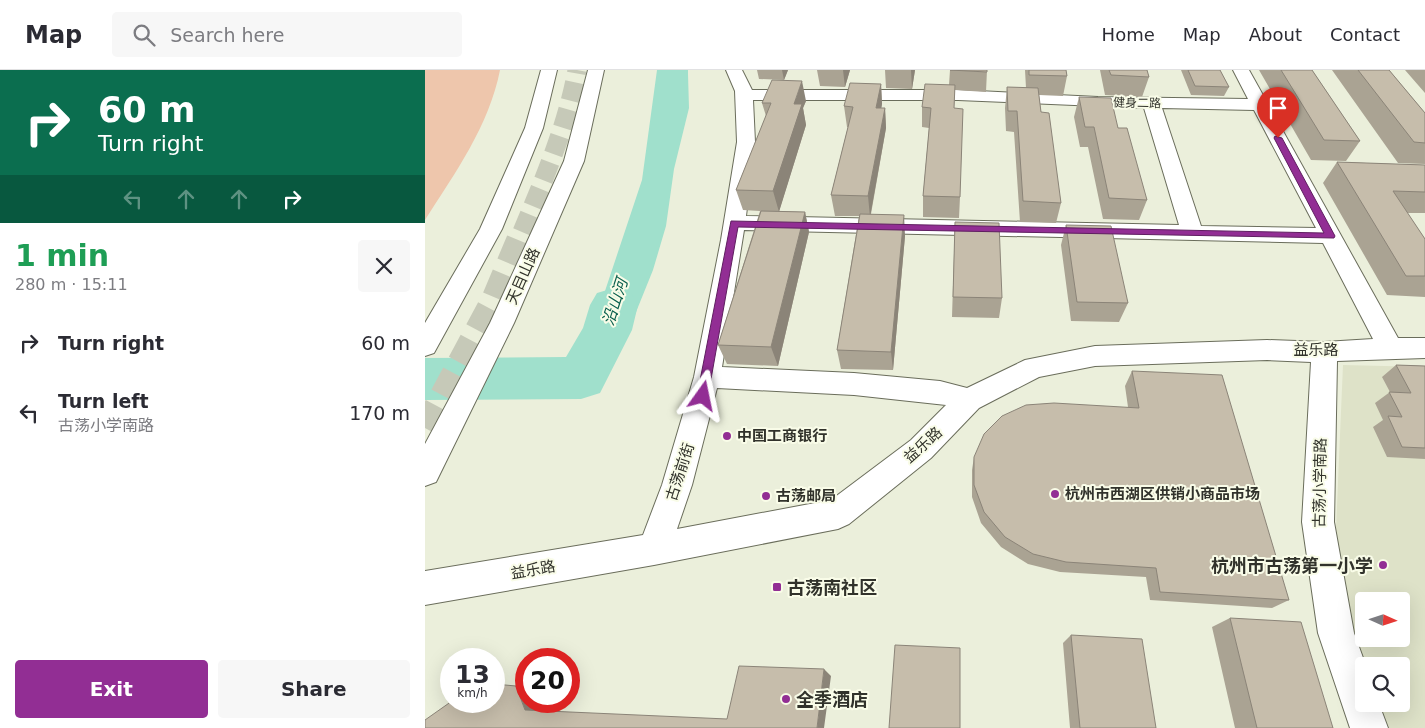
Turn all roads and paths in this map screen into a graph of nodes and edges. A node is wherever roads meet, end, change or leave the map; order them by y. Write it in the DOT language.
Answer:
graph roads {
  1 [pos="549,70"];
  2 [pos="596,70"];
  3 [pos="734,70"];
  4 [pos="1241,70"];
  5 [pos="745,95"];
  6 [pos="1151,103"];
  7 [pos="1260,105"];
  8 [pos="734,224"];
  9 [pos="1192,233"];
  10 [pos="1330,236"];
  11 [pos="431,336"];
  12 [pos="1391,348"];
  13 [pos="1425,348"];
  14 [pos="1324,352"];
  15 [pos="707,377"];
  16 [pos="969,400"];
  17 [pos="425,472"];
  18 [pos="654,549"];
  19 [pos="425,588"];
  20 [pos="1369,728"];
  1 -- 11 [label="main road"];
  2 -- 17 [label="main road, 天目山路"];
  3 -- 5 [label="main road, 古荡前街"];
  4 -- 7 [label="main road"];
  5 -- 6 [label="main road, 健身二路"];
  5 -- 8 [label="main road, 古荡前街"];
  6 -- 7 [label="main road, 健身二路"];
  6 -- 9 [label="main road"];
  7 -- 10 [label="main road"];
  8 -- 9 [label="main road"];
  8 -- 15 [label="main road, 古荡前街"];
  9 -- 10 [label="main road"];
  10 -- 12 [label="main road"];
  12 -- 13 [label="main road, 益乐路"];
  12 -- 14 [label="main road, 益乐路"];
  14 -- 16 [label="main road, 益乐路"];
  14 -- 20 [label="main road, 古荡小学南路"];
  15 -- 16 [label="main road"];
  15 -- 18 [label="main road, 古荡前街"];
  16 -- 18 [label="main road, 益乐路"];
  18 -- 19 [label="main road, 益乐路"];
}
